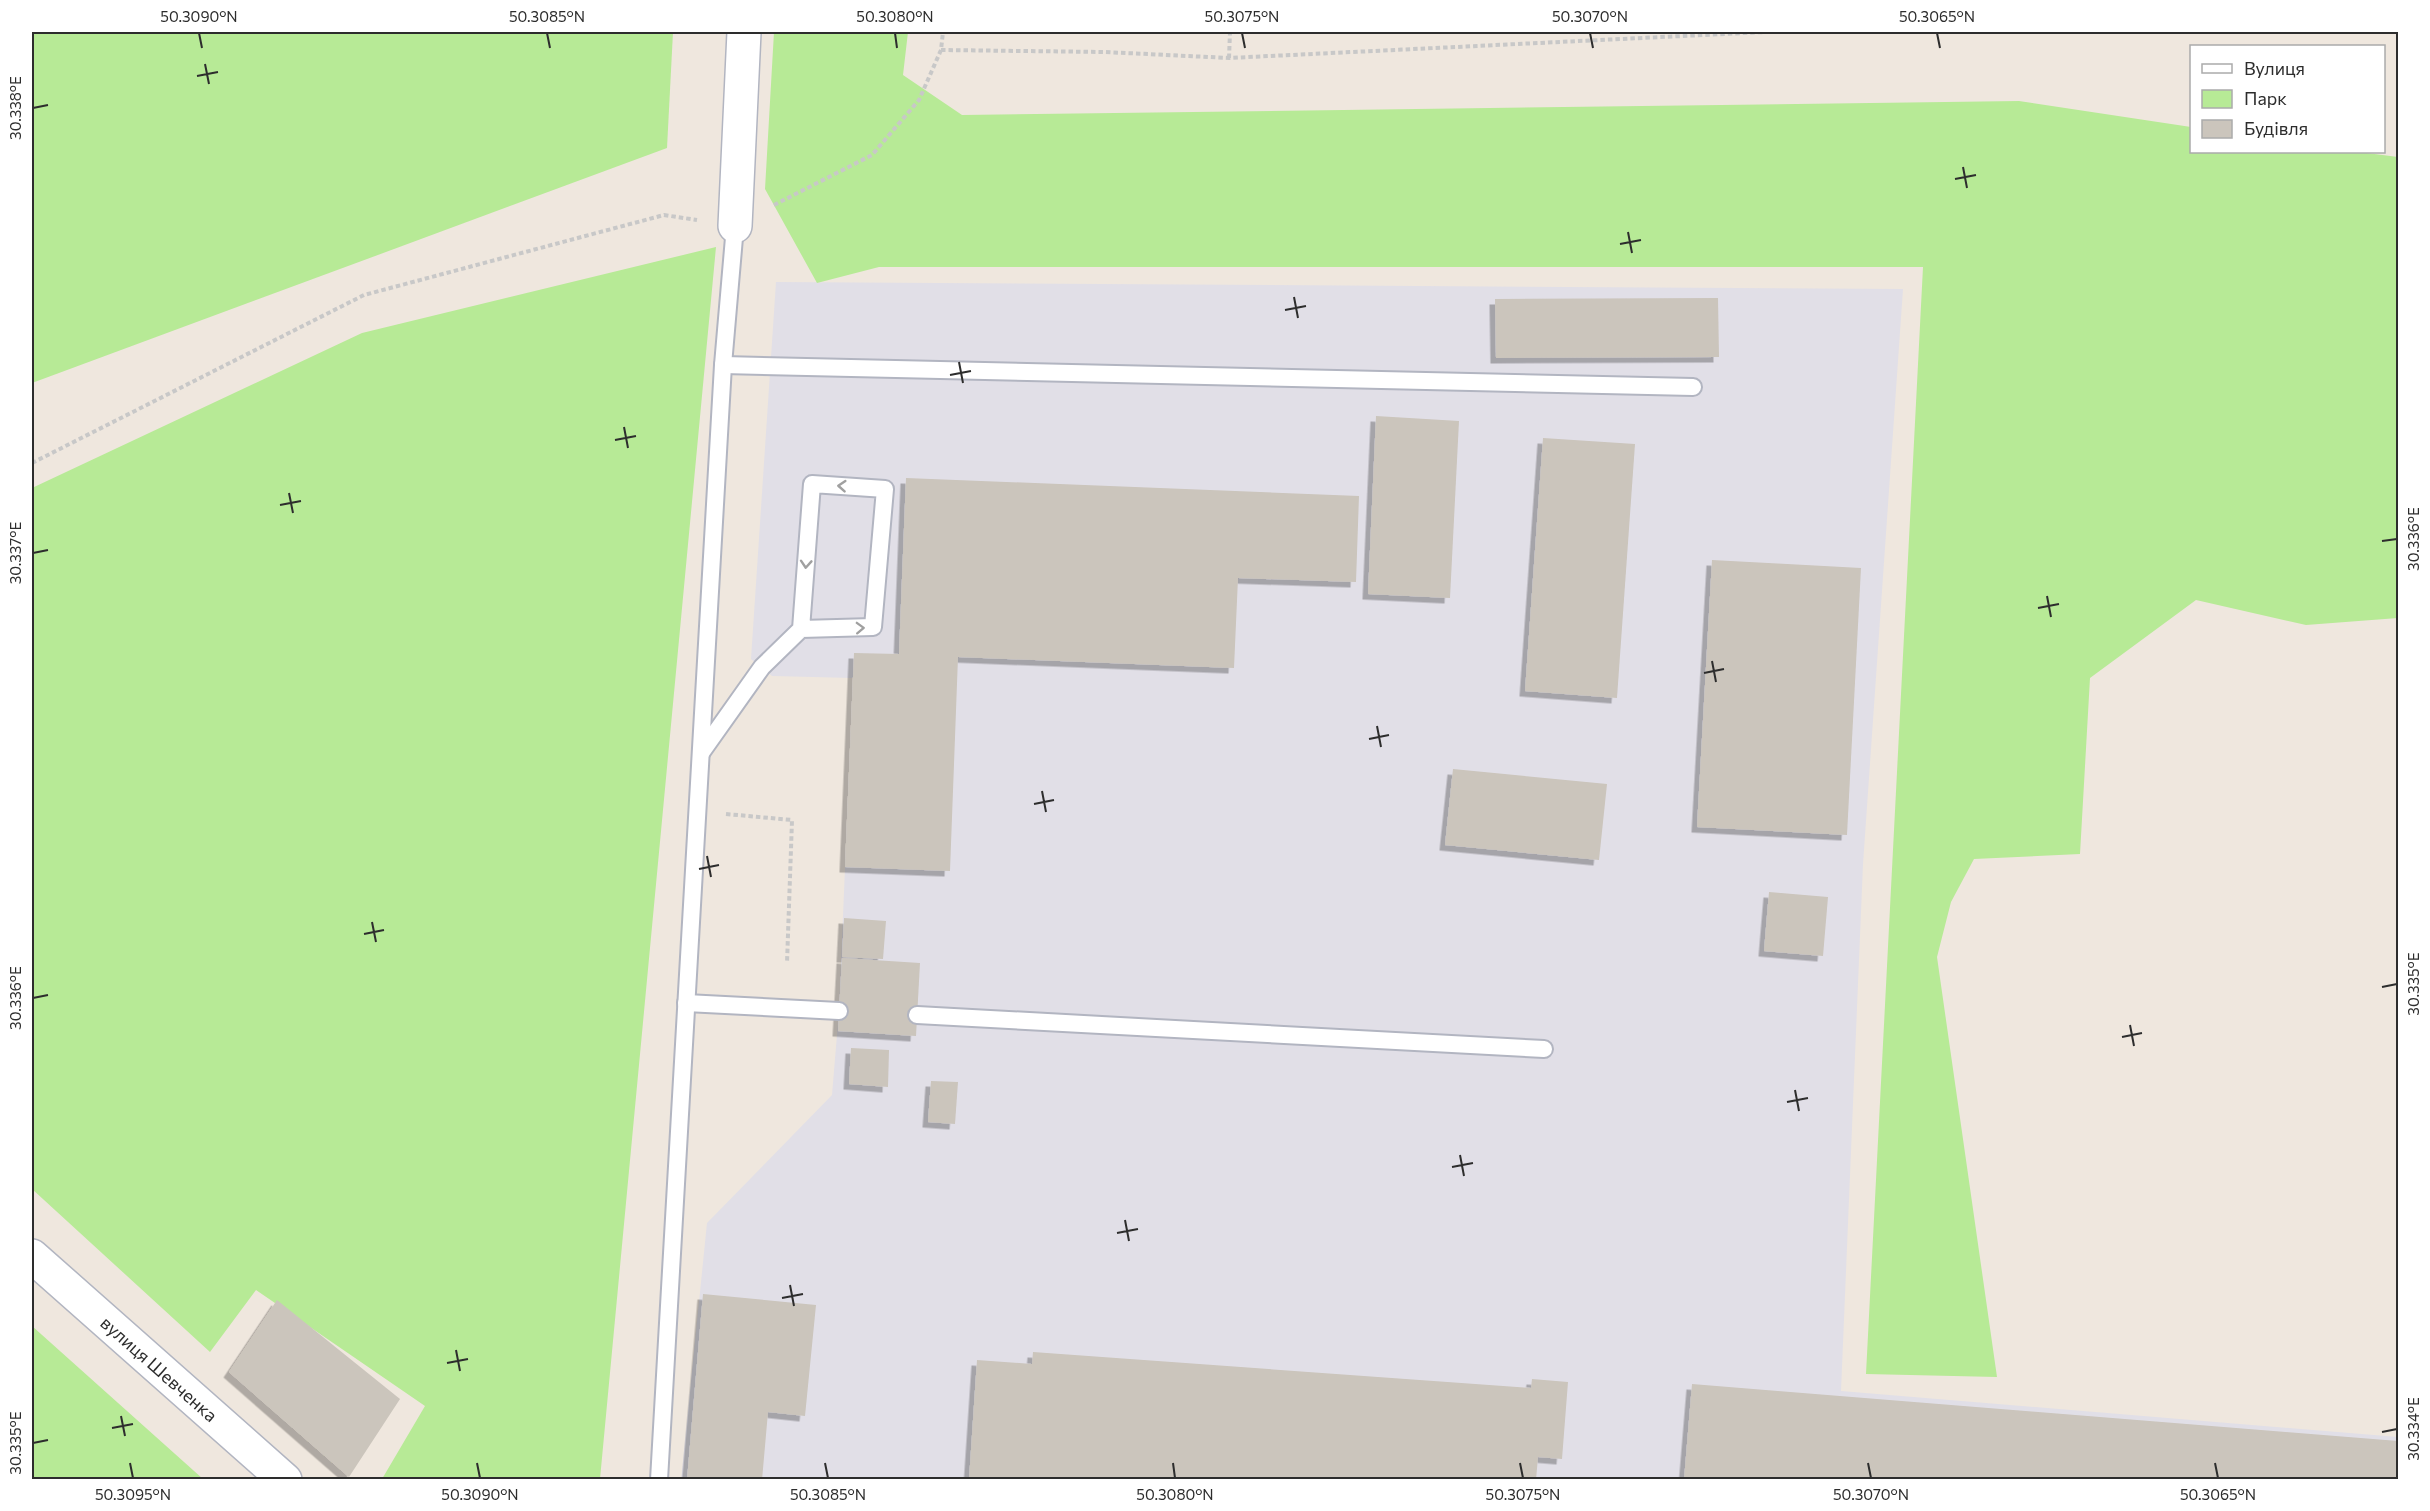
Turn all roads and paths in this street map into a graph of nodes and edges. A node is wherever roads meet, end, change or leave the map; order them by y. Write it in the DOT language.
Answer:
graph roads {
  1 [pos="744,32"];
  2 [pos="943,32"];
  3 [pos="1230,32"];
  4 [pos="1765,32"];
  5 [pos="941,50"];
  6 [pos="1229,58"];
  7 [pos="735,226"];
  8 [pos="723,365"];
  9 [pos="1693,387"];
  10 [pos="32,463"];
  11 [pos="801,629"];
  12 [pos="700,754"];
  13 [pos="697,812"];
  14 [pos="787,963"];
  15 [pos="686,1003"];
  16 [pos="839,1011"];
  17 [pos="917,1015"];
  18 [pos="1544,1049"];
  19 [pos="32,1256"];
  20 [pos="285,1479"];
  21 [pos="659,1479"];
  1 -- 7 [label="street"];
  2 -- 5 [label="path"];
  3 -- 6 [label="path"];
  4 -- 6 [label="path"];
  5 -- 6 [label="path"];
  5 -- 7 [label="path"];
  7 -- 8 [label="lane"];
  7 -- 10 [label="path"];
  8 -- 9 [label="lane"];
  8 -- 12 [label="lane"];
  11 -- 11 [label="lane, one-way"];
  11 -- 12 [label="lane"];
  12 -- 13 [label="lane"];
  13 -- 14 [label="path"];
  13 -- 15 [label="lane"];
  15 -- 16 [label="lane"];
  15 -- 21 [label="lane"];
  17 -- 18 [label="lane"];
  19 -- 20 [label="street, вулиця Шевченка"];
}
